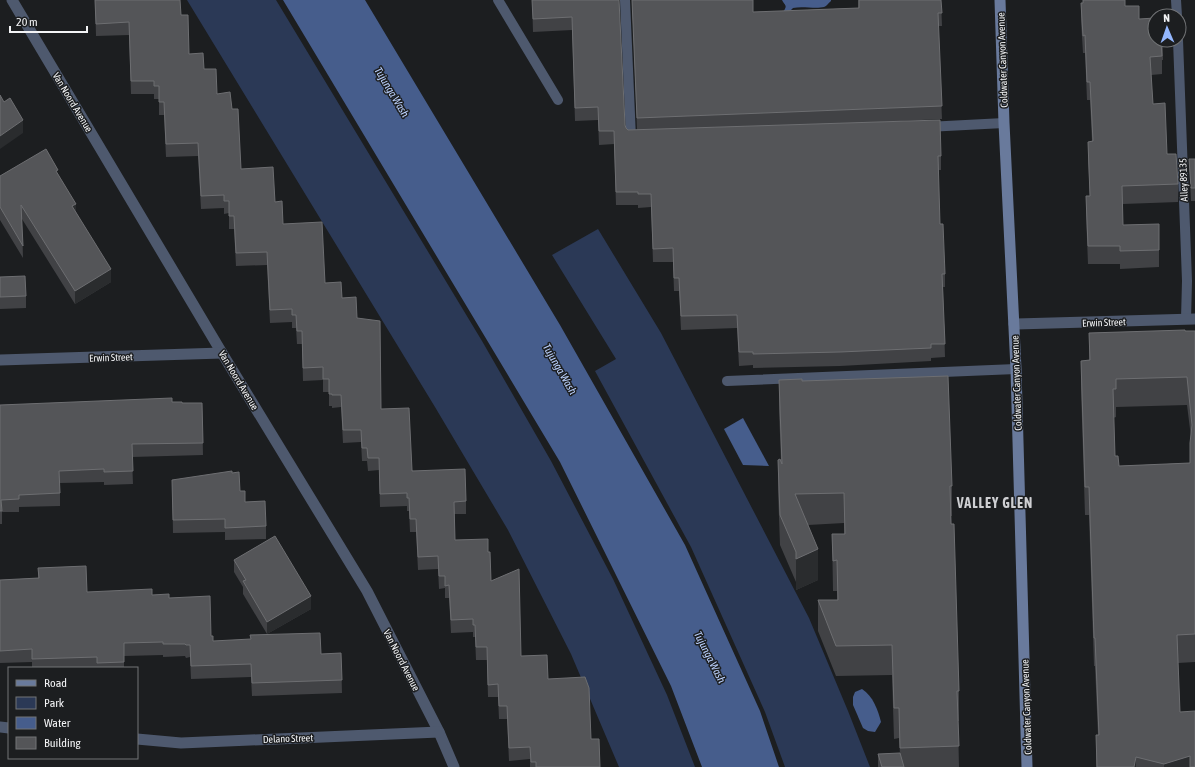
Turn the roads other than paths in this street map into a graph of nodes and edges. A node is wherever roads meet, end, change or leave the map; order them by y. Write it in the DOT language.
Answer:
graph roads {
  1 [pos="12,0"];
  2 [pos="498,0"];
  3 [pos="625,0"];
  4 [pos="1000,0"];
  5 [pos="1178,48"];
  6 [pos="558,100"];
  7 [pos="1004,123"];
  8 [pos="921,127"];
  9 [pos="646,137"];
  10 [pos="1191,319"];
  11 [pos="1014,324"];
  12 [pos="222,353"];
  13 [pos="0,360"];
  14 [pos="1016,369"];
  15 [pos="727,381"];
  16 [pos="439,732"];
  17 [pos="138,739"];
  18 [pos="454,767"];
  19 [pos="1027,767"];
  1 -- 12 [label="street, Van Noord Avenue"];
  2 -- 6 [label="lane"];
  3 -- 9 [label="lane"];
  4 -- 7 [label="main road, Coldwater Canyon Avenue"];
  5 -- 10 [label="lane, Alley 89135"];
  7 -- 8 [label="lane"];
  7 -- 11 [label="main road, Coldwater Canyon Avenue"];
  10 -- 11 [label="street, Erwin Street"];
  11 -- 14 [label="main road, Coldwater Canyon Avenue"];
  12 -- 13 [label="street, Erwin Street"];
  12 -- 16 [label="street, Van Noord Avenue"];
  14 -- 15 [label="lane"];
  14 -- 19 [label="main road, Coldwater Canyon Avenue"];
  16 -- 17 [label="street, Delano Street"];
  16 -- 18 [label="street, Van Noord Avenue"];
}
